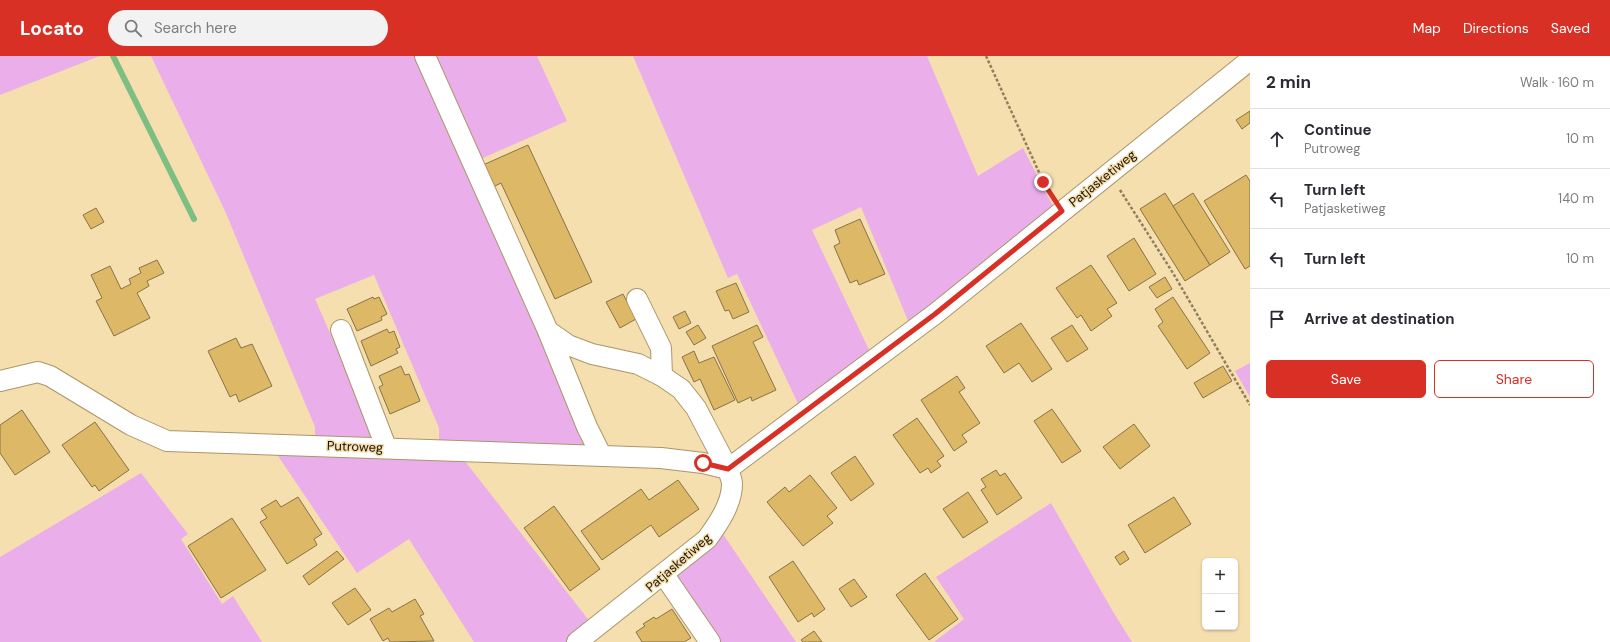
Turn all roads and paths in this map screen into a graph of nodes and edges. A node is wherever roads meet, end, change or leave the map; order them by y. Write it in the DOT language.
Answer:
graph roads {
  1 [pos="425,56"];
  2 [pos="986,56"];
  3 [pos="1250,60"];
  4 [pos="1107,174"];
  5 [pos="1062,211"];
  6 [pos="637,299"];
  7 [pos="341,330"];
  8 [pos="548,331"];
  9 [pos="662,376"];
  10 [pos="0,381"];
  11 [pos="1250,405"];
  12 [pos="386,447"];
  13 [pos="601,455"];
  14 [pos="728,469"];
  15 [pos="664,575"];
  16 [pos="577,642"];
  17 [pos="710,642"];
  1 -- 8 [label="street"];
  2 -- 5 [label="path"];
  3 -- 4 [label="street, Patjasketiweg"];
  4 -- 5 [label="street, Patjasketiweg"];
  4 -- 11 [label="path"];
  5 -- 14 [label="street, Patjasketiweg"];
  6 -- 9 [label="street"];
  7 -- 12 [label="street"];
  8 -- 9 [label="street"];
  8 -- 13 [label="street"];
  9 -- 14 [label="street"];
  10 -- 12 [label="street, Putroweg"];
  12 -- 13 [label="street, Putroweg"];
  13 -- 14 [label="street, Putroweg"];
  14 -- 15 [label="street, Patjasketiweg"];
  15 -- 16 [label="street, Patjasketiweg"];
  15 -- 17 [label="street"];
}
